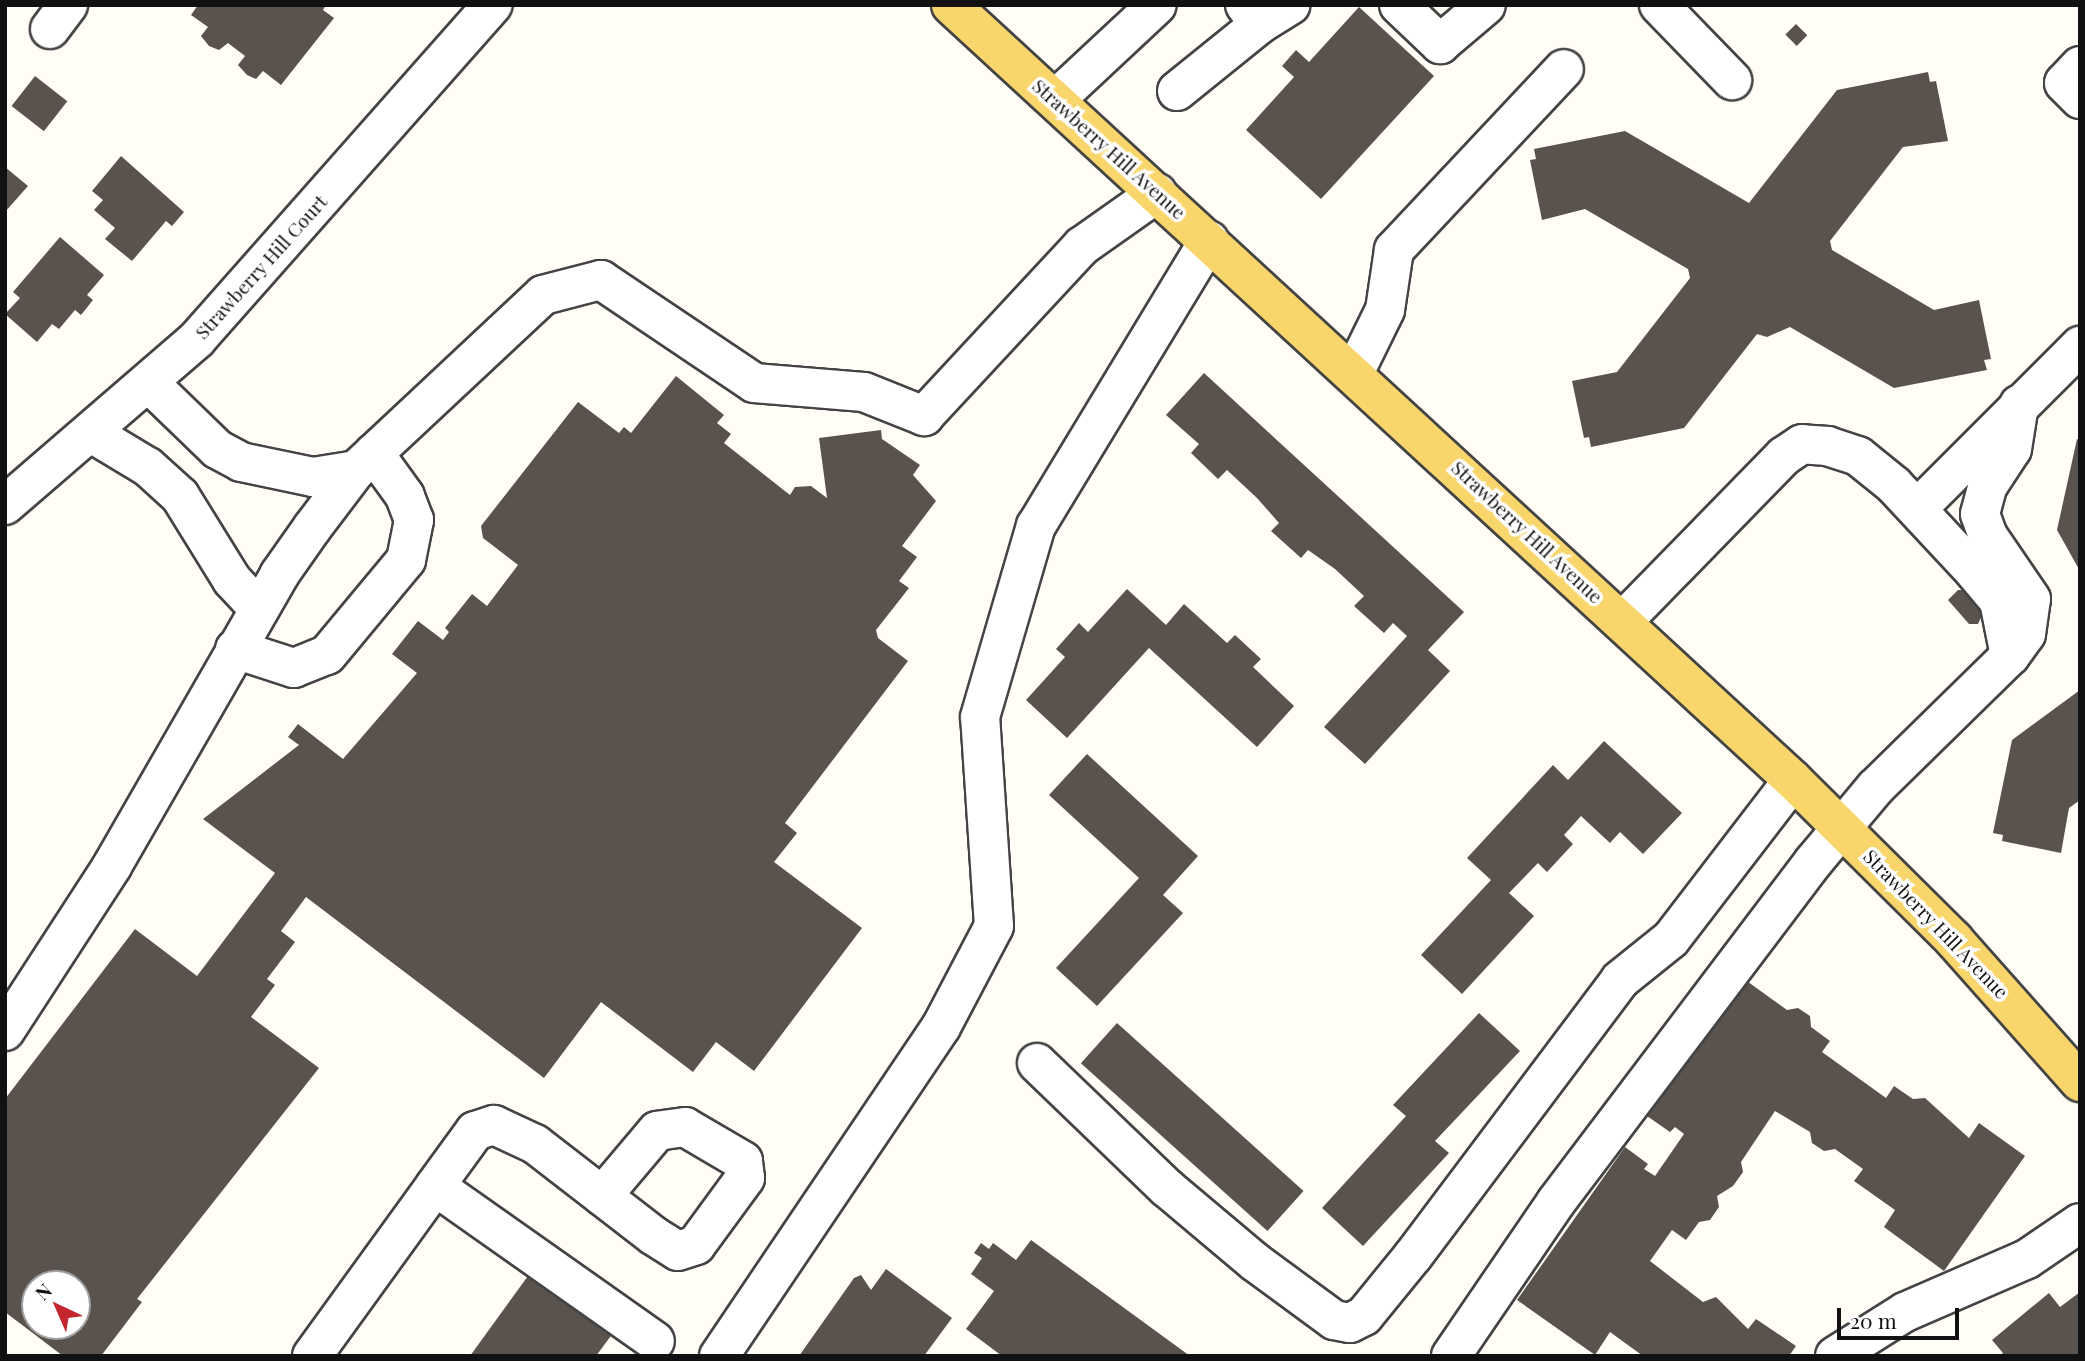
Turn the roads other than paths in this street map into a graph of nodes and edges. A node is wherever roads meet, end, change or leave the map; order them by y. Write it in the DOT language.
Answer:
graph roads {
  1 [pos="492,5"];
  2 [pos="951,5"];
  3 [pos="1157,5"];
  4 [pos="1399,5"];
  5 [pos="1486,5"];
  6 [pos="1659,5"];
  7 [pos="1265,12"];
  8 [pos="2080,66"];
  9 [pos="1564,69"];
  10 [pos="1732,80"];
  11 [pos="1177,91"];
  12 [pos="2080,99"];
  13 [pos="1055,100"];
  14 [pos="1157,193"];
  15 [pos="1209,240"];
  16 [pos="2080,345"];
  17 [pos="1354,373"];
  18 [pos="150,384"];
  19 [pos="2019,405"];
  20 [pos="93,434"];
  21 [pos="365,461"];
  22 [pos="5,505"];
  23 [pos="1917,509"];
  24 [pos="258,609"];
  25 [pos="1623,620"];
  26 [pos="235,649"];
  27 [pos="2010,656"];
  28 [pos="1793,780"];
  29 [pos="1843,828"];
  30 [pos="5,1031"];
  31 [pos="1037,1063"];
  32 [pos="2080,1082"];
  33 [pos="435,1185"];
  34 [pos="602,1196"];
  35 [pos="2080,1223"];
  36 [pos="657,1351"];
  37 [pos="312,1356"];
  38 [pos="719,1356"];
  39 [pos="1451,1356"];
  40 [pos="1835,1356"];
  1 -- 18 [label="street, Strawberry Hill Court"];
  2 -- 13 [label="main road, Strawberry Hill Avenue"];
  3 -- 13 [label="street"];
  4 -- 5 [label="street"];
  6 -- 10 [label="street"];
  7 -- 11 [label="street"];
  8 -- 12 [label="street"];
  9 -- 17 [label="street"];
  13 -- 14 [label="main road, Strawberry Hill Avenue"];
  14 -- 15 [label="main road, Strawberry Hill Avenue"];
  14 -- 21 [label="street"];
  15 -- 17 [label="main road, Strawberry Hill Avenue"];
  15 -- 38 [label="street"];
  16 -- 19 [label="street"];
  17 -- 25 [label="main road, Strawberry Hill Avenue"];
  18 -- 20 [label="street, Strawberry Hill Court"];
  18 -- 21 [label="street"];
  19 -- 23 [label="street"];
  19 -- 27 [label="street"];
  20 -- 22 [label="street, Strawberry Hill Court"];
  20 -- 24 [label="street"];
  21 -- 24 [label="street"];
  21 -- 26 [label="street"];
  23 -- 25 [label="street"];
  23 -- 27 [label="street"];
  24 -- 26 [label="street"];
  25 -- 28 [label="main road, Strawberry Hill Avenue"];
  26 -- 30 [label="street"];
  27 -- 29 [label="street"];
  28 -- 29 [label="main road, Strawberry Hill Avenue"];
  28 -- 31 [label="street"];
  29 -- 32 [label="main road, Strawberry Hill Avenue"];
  29 -- 39 [label="street"];
  33 -- 34 [label="street"];
  33 -- 36 [label="street"];
  33 -- 37 [label="street"];
  35 -- 40 [label="street"];
}
